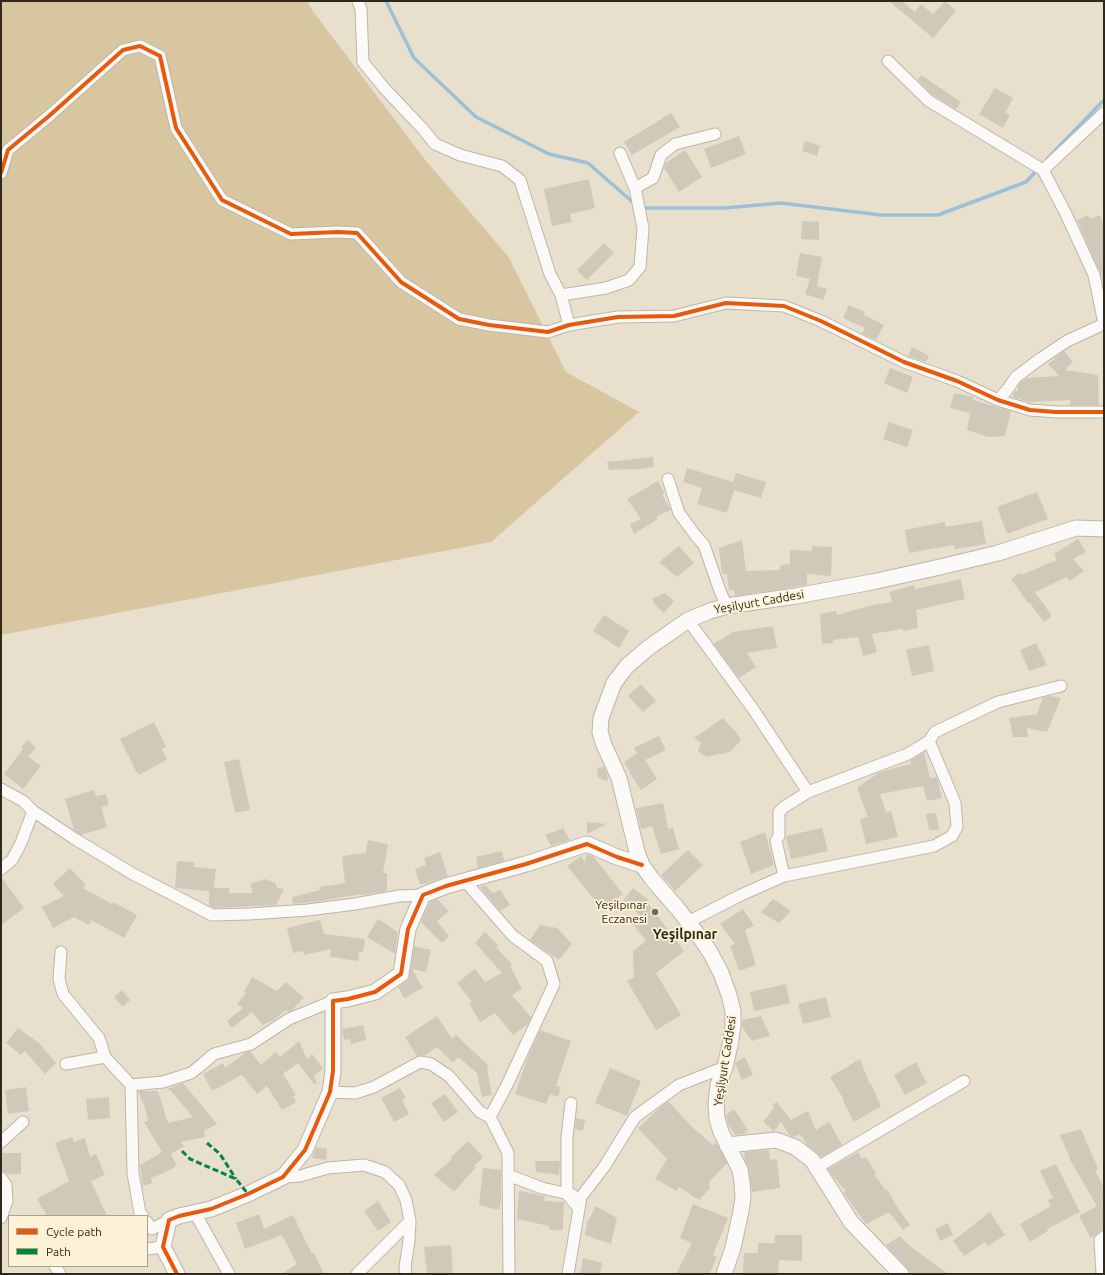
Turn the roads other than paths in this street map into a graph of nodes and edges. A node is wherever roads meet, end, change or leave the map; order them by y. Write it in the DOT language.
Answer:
graph roads {
  1 [pos="358,1"];
  2 [pos="888,62"];
  3 [pos="1104,113"];
  4 [pos="715,134"];
  5 [pos="620,153"];
  6 [pos="1040,168"];
  7 [pos="1,173"];
  8 [pos="635,188"];
  9 [pos="561,295"];
  10 [pos="1104,324"];
  11 [pos="569,325"];
  12 [pos="998,400"];
  13 [pos="1104,412"];
  14 [pos="668,479"];
  15 [pos="1104,528"];
  16 [pos="727,606"];
  17 [pos="688,620"];
  18 [pos="1061,686"];
  19 [pos="929,741"];
  20 [pos="1,789"];
  21 [pos="808,792"];
  22 [pos="33,811"];
  23 [pos="642,865"];
  24 [pos="1,869"];
  25 [pos="784,876"];
  26 [pos="464,880"];
  27 [pos="423,895"];
  28 [pos="688,922"];
  29 [pos="61,952"];
  30 [pos="333,1001"];
  31 [pos="105,1057"];
  32 [pos="66,1064"];
  33 [pos="725,1067"];
  34 [pos="964,1081"];
  35 [pos="131,1085"];
  36 [pos="330,1092"];
  37 [pos="571,1103"];
  38 [pos="490,1117"];
  39 [pos="23,1122"];
  40 [pos="1,1142"];
  41 [pos="727,1145"];
  42 [pos="816,1168"];
  43 [pos="508,1175"];
  44 [pos="283,1177"];
  45 [pos="1,1178"];
  46 [pos="567,1194"];
  47 [pos="581,1197"];
  48 [pos="579,1208"];
  49 [pos="195,1213"];
  50 [pos="142,1215"];
  51 [pos="1,1218"];
  52 [pos="169,1220"];
  53 [pos="410,1221"];
  54 [pos="148,1223"];
  55 [pos="1104,1237"];
  56 [pos="163,1248"];
  57 [pos="148,1249"];
  58 [pos="176,1274"];
  59 [pos="229,1274"];
  60 [pos="357,1274"];
  61 [pos="406,1274"];
  62 [pos="509,1274"];
  63 [pos="568,1274"];
  64 [pos="724,1274"];
  65 [pos="901,1274"];
  66 [pos="1102,1274"];
  1 -- 9 [label="street"];
  2 -- 6 [label="street"];
  3 -- 6 [label="street"];
  4 -- 8 [label="street"];
  5 -- 8 [label="street"];
  6 -- 10 [label="street"];
  7 -- 11 [label="street"];
  8 -- 9 [label="street"];
  9 -- 11 [label="street"];
  10 -- 12 [label="street"];
  11 -- 12 [label="street"];
  12 -- 13 [label="street"];
  14 -- 16 [label="street"];
  15 -- 16 [label="main road, Yeşilyurt Caddesi"];
  16 -- 17 [label="main road, Yeşilyurt Caddesi"];
  17 -- 21 [label="street"];
  17 -- 23 [label="main road, Yeşilyurt Caddesi"];
  18 -- 19 [label="street"];
  19 -- 21 [label="street"];
  19 -- 25 [label="street"];
  20 -- 22 [label="street"];
  21 -- 25 [label="street"];
  22 -- 24 [label="street"];
  22 -- 27 [label="street"];
  23 -- 26 [label="main road"];
  23 -- 28 [label="main road, Yeşilyurt Caddesi"];
  25 -- 28 [label="street"];
  26 -- 27 [label="main road"];
  26 -- 38 [label="street"];
  27 -- 30 [label="main road"];
  28 -- 33 [label="main road, Yeşilyurt Caddesi"];
  29 -- 31 [label="street"];
  30 -- 35 [label="street"];
  30 -- 36 [label="main road"];
  31 -- 32 [label="street"];
  31 -- 35 [label="street"];
  33 -- 41 [label="main road, Yeşilyurt Caddesi"];
  33 -- 47 [label="street"];
  34 -- 42 [label="street"];
  35 -- 50 [label="street"];
  36 -- 38 [label="street"];
  36 -- 44 [label="main road"];
  37 -- 46 [label="street"];
  38 -- 43 [label="street"];
  39 -- 40 [label="street"];
  41 -- 42 [label="main road"];
  41 -- 64 [label="main road, Yeşilyurt Caddesi"];
  42 -- 65 [label="main road"];
  43 -- 46 [label="street"];
  43 -- 62 [label="street"];
  44 -- 49 [label="main road"];
  44 -- 53 [label="street"];
  45 -- 51 [label="street"];
  46 -- 47 [label="street"];
  46 -- 48 [label="street"];
  47 -- 48 [label="street"];
  48 -- 63 [label="street"];
  49 -- 52 [label="main road"];
  49 -- 59 [label="street"];
  52 -- 54 [label="street"];
  52 -- 56 [label="main road"];
  53 -- 60 [label="street"];
  53 -- 61 [label="street"];
  55 -- 66 [label="street"];
  56 -- 57 [label="street"];
  56 -- 58 [label="main road"];
}
